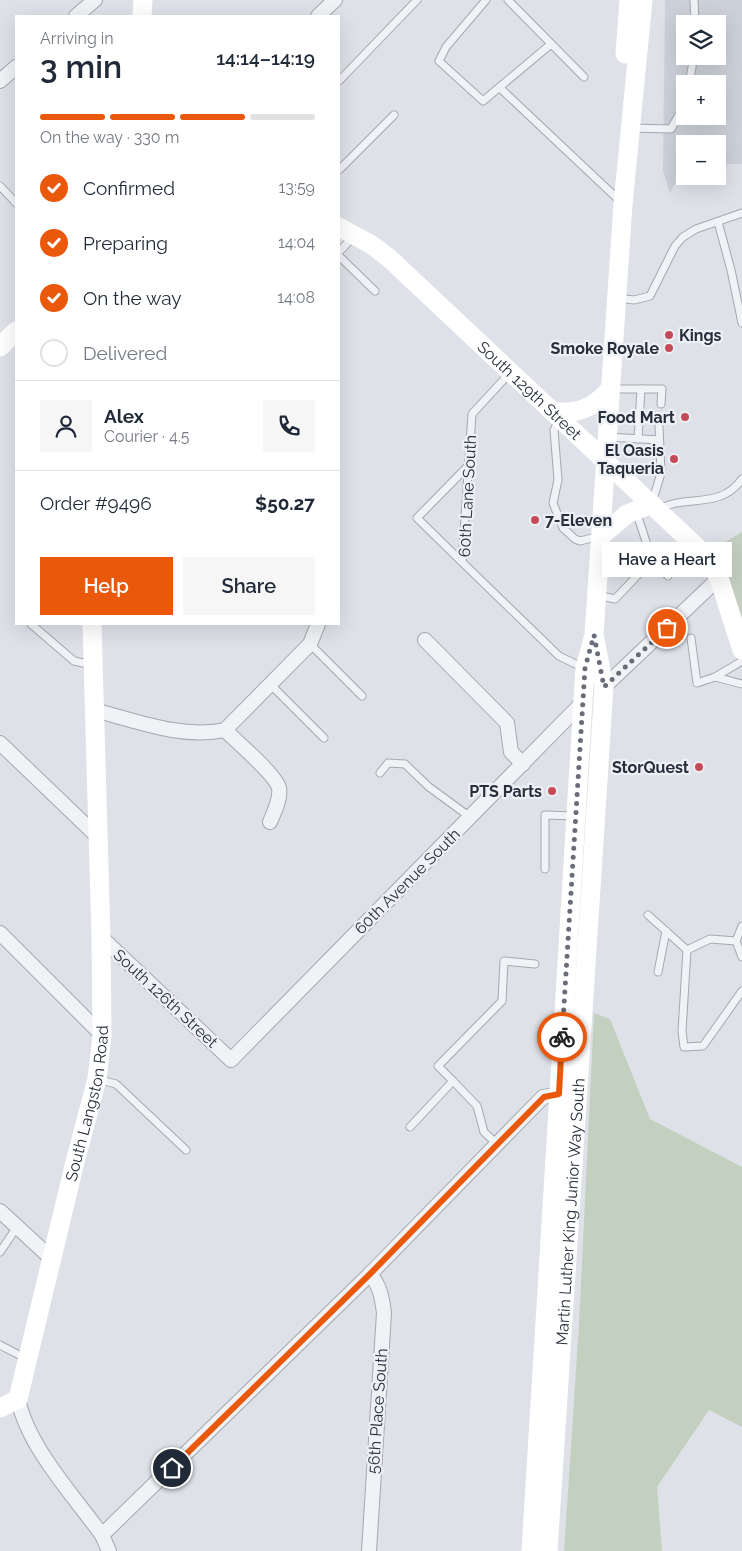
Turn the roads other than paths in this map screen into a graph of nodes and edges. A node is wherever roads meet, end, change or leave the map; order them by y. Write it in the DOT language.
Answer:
graph roads {
  1 [pos="94,0"];
  2 [pos="144,0"];
  3 [pos="335,0"];
  4 [pos="417,0"];
  5 [pos="486,0"];
  6 [pos="508,0"];
  7 [pos="629,0"];
  8 [pos="643,0"];
  9 [pos="694,0"];
  10 [pos="77,15"];
  11 [pos="142,15"];
  12 [pos="319,15"];
  13 [pos="695,15"];
  14 [pos="551,44"];
  15 [pos="15,68"];
  16 [pos="584,77"];
  17 [pos="340,80"];
  18 [pos="0,81"];
  19 [pos="500,88"];
  20 [pos="394,115"];
  21 [pos="676,120"];
  22 [pos="630,128"];
  23 [pos="340,169"];
  24 [pos="0,186"];
  25 [pos="15,201"];
  26 [pos="623,204"];
  27 [pos="742,213"];
  28 [pos="718,222"];
  29 [pos="347,231"];
  30 [pos="340,249"];
  31 [pos="340,257"];
  32 [pos="375,291"];
  33 [pos="617,298"];
  34 [pos="742,323"];
  35 [pos="15,332"];
  36 [pos="1,344"];
  37 [pos="511,373"];
  38 [pos="610,389"];
  39 [pos="642,389"];
  40 [pos="661,404"];
  41 [pos="556,415"];
  42 [pos="659,426"];
  43 [pos="608,437"];
  44 [pos="638,439"];
  45 [pos="659,440"];
  46 [pos="606,462"];
  47 [pos="468,466"];
  48 [pos="742,478"];
  49 [pos="649,508"];
  50 [pos="601,536"];
  51 [pos="652,560"];
  52 [pos="462,562"];
  53 [pos="668,576"];
  54 [pos="719,578"];
  55 [pos="596,595"];
  56 [pos="32,625"];
  57 [pos="92,625"];
  58 [pos="318,625"];
  59 [pos="594,635"];
  60 [pos="691,638"];
  61 [pos="425,640"];
  62 [pos="310,644"];
  63 [pos="742,650"];
  64 [pos="742,661"];
  65 [pos="93,665"];
  66 [pos="585,668"];
  67 [pos="716,677"];
  68 [pos="270,684"];
  69 [pos="742,684"];
  70 [pos="604,687"];
  71 [pos="362,696"];
  72 [pos="582,703"];
  73 [pos="94,710"];
  74 [pos="225,730"];
  75 [pos="324,738"];
  76 [pos="0,743"];
  77 [pos="523,764"];
  78 [pos="380,773"];
  79 [pos="576,816"];
  80 [pos="470,817"];
  81 [pos="270,822"];
  82 [pos="98,837"];
  83 [pos="545,869"];
  84 [pos="648,915"];
  85 [pos="742,926"];
  86 [pos="666,931"];
  87 [pos="0,933"];
  88 [pos="102,937"];
  89 [pos="736,941"];
  90 [pos="687,950"];
  91 [pos="742,957"];
  92 [pos="535,964"];
  93 [pos="658,972"];
  94 [pos="742,991"];
  95 [pos="102,1035"];
  96 [pos="231,1060"];
  97 [pos="97,1079"];
  98 [pos="453,1081"];
  99 [pos="559,1094"];
  100 [pos="410,1127"];
  101 [pos="497,1144"];
  102 [pos="186,1150"];
  103 [pos="0,1211"];
  104 [pos="17,1227"];
  105 [pos="0,1252"];
  106 [pos="52,1260"];
  107 [pos="370,1274"];
  108 [pos="0,1345"];
  109 [pos="27,1359"];
  110 [pos="18,1399"];
  111 [pos="0,1408"];
  112 [pos="102,1536"];
  113 [pos="109,1551"];
  114 [pos="368,1551"];
  115 [pos="531,1551"];
  116 [pos="548,1551"];
  1 -- 10 [label="street"];
  2 -- 11 [label="main road"];
  3 -- 12 [label="street"];
  4 -- 17 [label="lane"];
  5 -- 19 [label="lane"];
  6 -- 14 [label="lane"];
  7 -- 22 [label="main road, Martin Luther King Junior Way South"];
  8 -- 22 [label="main road, Martin Luther King Junior Way South"];
  9 -- 13 [label="lane"];
  14 -- 16 [label="lane"];
  14 -- 19 [label="lane"];
  15 -- 18 [label="street"];
  19 -- 26 [label="lane"];
  20 -- 23 [label="lane"];
  21 -- 22 [label="lane"];
  22 -- 26 [label="main road, Martin Luther King Junior Way South"];
  24 -- 25 [label="lane"];
  26 -- 33 [label="main road, Martin Luther King Junior Way South"];
  27 -- 28 [label="lane"];
  28 -- 33 [label="lane"];
  28 -- 34 [label="lane"];
  29 -- 30 [label="lane"];
  29 -- 37 [label="main road, South 129th Street"];
  31 -- 32 [label="lane"];
  33 -- 38 [label="main road, Martin Luther King Junior Way South"];
  35 -- 36 [label="main road"];
  37 -- 41 [label="main road, South 129th Street"];
  37 -- 47 [label="lane, 60th Lane South"];
  38 -- 39 [label="lane"];
  38 -- 41 [label="main road"];
  38 -- 43 [label="main road, Martin Luther King Junior Way South"];
  39 -- 40 [label="lane"];
  39 -- 44 [label="lane"];
  41 -- 46 [label="main road, South 129th Street"];
  41 -- 50 [label="lane"];
  42 -- 45 [label="lane"];
  43 -- 44 [label="lane"];
  43 -- 46 [label="main road, Martin Luther King Junior Way South"];
  44 -- 45 [label="lane"];
  45 -- 49 [label="lane"];
  46 -- 49 [label="main road, South 129th Street"];
  46 -- 50 [label="main road, Martin Luther King Junior Way South"];
  47 -- 52 [label="lane, 60th Lane South"];
  47 -- 52 [label="lane"];
  48 -- 49 [label="lane"];
  49 -- 50 [label="main road"];
  49 -- 51 [label="lane"];
  49 -- 54 [label="main road, South 129th Street"];
  50 -- 55 [label="main road, Martin Luther King Junior Way South"];
  51 -- 53 [label="lane"];
  51 -- 55 [label="lane"];
  52 -- 66 [label="lane, 60th Lane South"];
  54 -- 63 [label="main road, South 129th Street"];
  54 -- 70 [label="street"];
  55 -- 59 [label="main road, Martin Luther King Junior Way South"];
  56 -- 65 [label="lane"];
  57 -- 65 [label="main road, South Langston Road"];
  58 -- 62 [label="street"];
  59 -- 66 [label="main road, Martin Luther King Junior Way South"];
  59 -- 70 [label="main road, Martin Luther King Junior Way South"];
  60 -- 67 [label="lane"];
  61 -- 77 [label="street"];
  62 -- 68 [label="street"];
  62 -- 71 [label="lane"];
  64 -- 67 [label="lane"];
  65 -- 73 [label="main road, South Langston Road"];
  66 -- 72 [label="main road, Martin Luther King Junior Way South"];
  67 -- 69 [label="lane"];
  68 -- 74 [label="street"];
  68 -- 75 [label="lane"];
  70 -- 116 [label="main road, Martin Luther King Junior Way South"];
  72 -- 77 [label="street, 60th Avenue South"];
  72 -- 79 [label="main road, Martin Luther King Junior Way South"];
  73 -- 74 [label="street"];
  73 -- 82 [label="main road, South Langston Road"];
  74 -- 81 [label="street"];
  76 -- 82 [label="street"];
  77 -- 80 [label="street, 60th Avenue South"];
  78 -- 80 [label="lane"];
  79 -- 83 [label="lane"];
  79 -- 99 [label="main road, Martin Luther King Junior Way South"];
  80 -- 96 [label="street, 60th Avenue South"];
  82 -- 88 [label="main road, South Langston Road"];
  84 -- 86 [label="lane"];
  85 -- 89 [label="lane"];
  86 -- 90 [label="lane"];
  86 -- 93 [label="lane"];
  87 -- 95 [label="street"];
  88 -- 95 [label="main road, South Langston Road"];
  88 -- 96 [label="street, South 126th Street"];
  89 -- 90 [label="lane"];
  89 -- 91 [label="lane"];
  90 -- 94 [label="lane"];
  92 -- 98 [label="lane"];
  95 -- 97 [label="main road, South Langston Road"];
  97 -- 102 [label="lane"];
  97 -- 106 [label="main road, South Langston Road"];
  98 -- 100 [label="lane"];
  98 -- 101 [label="lane"];
  99 -- 101 [label="street"];
  99 -- 115 [label="main road, Martin Luther King Junior Way South"];
  101 -- 107 [label="street"];
  103 -- 104 [label="street"];
  104 -- 105 [label="lane"];
  104 -- 106 [label="street"];
  106 -- 109 [label="main road, South Langston Road"];
  107 -- 112 [label="street"];
  107 -- 114 [label="street, 56th Place South"];
  108 -- 109 [label="lane"];
  109 -- 110 [label="main road, South Langston Road"];
  110 -- 111 [label="main road"];
  110 -- 112 [label="street, South Langston Road"];
  112 -- 113 [label="street, South Langston Road"];
}
